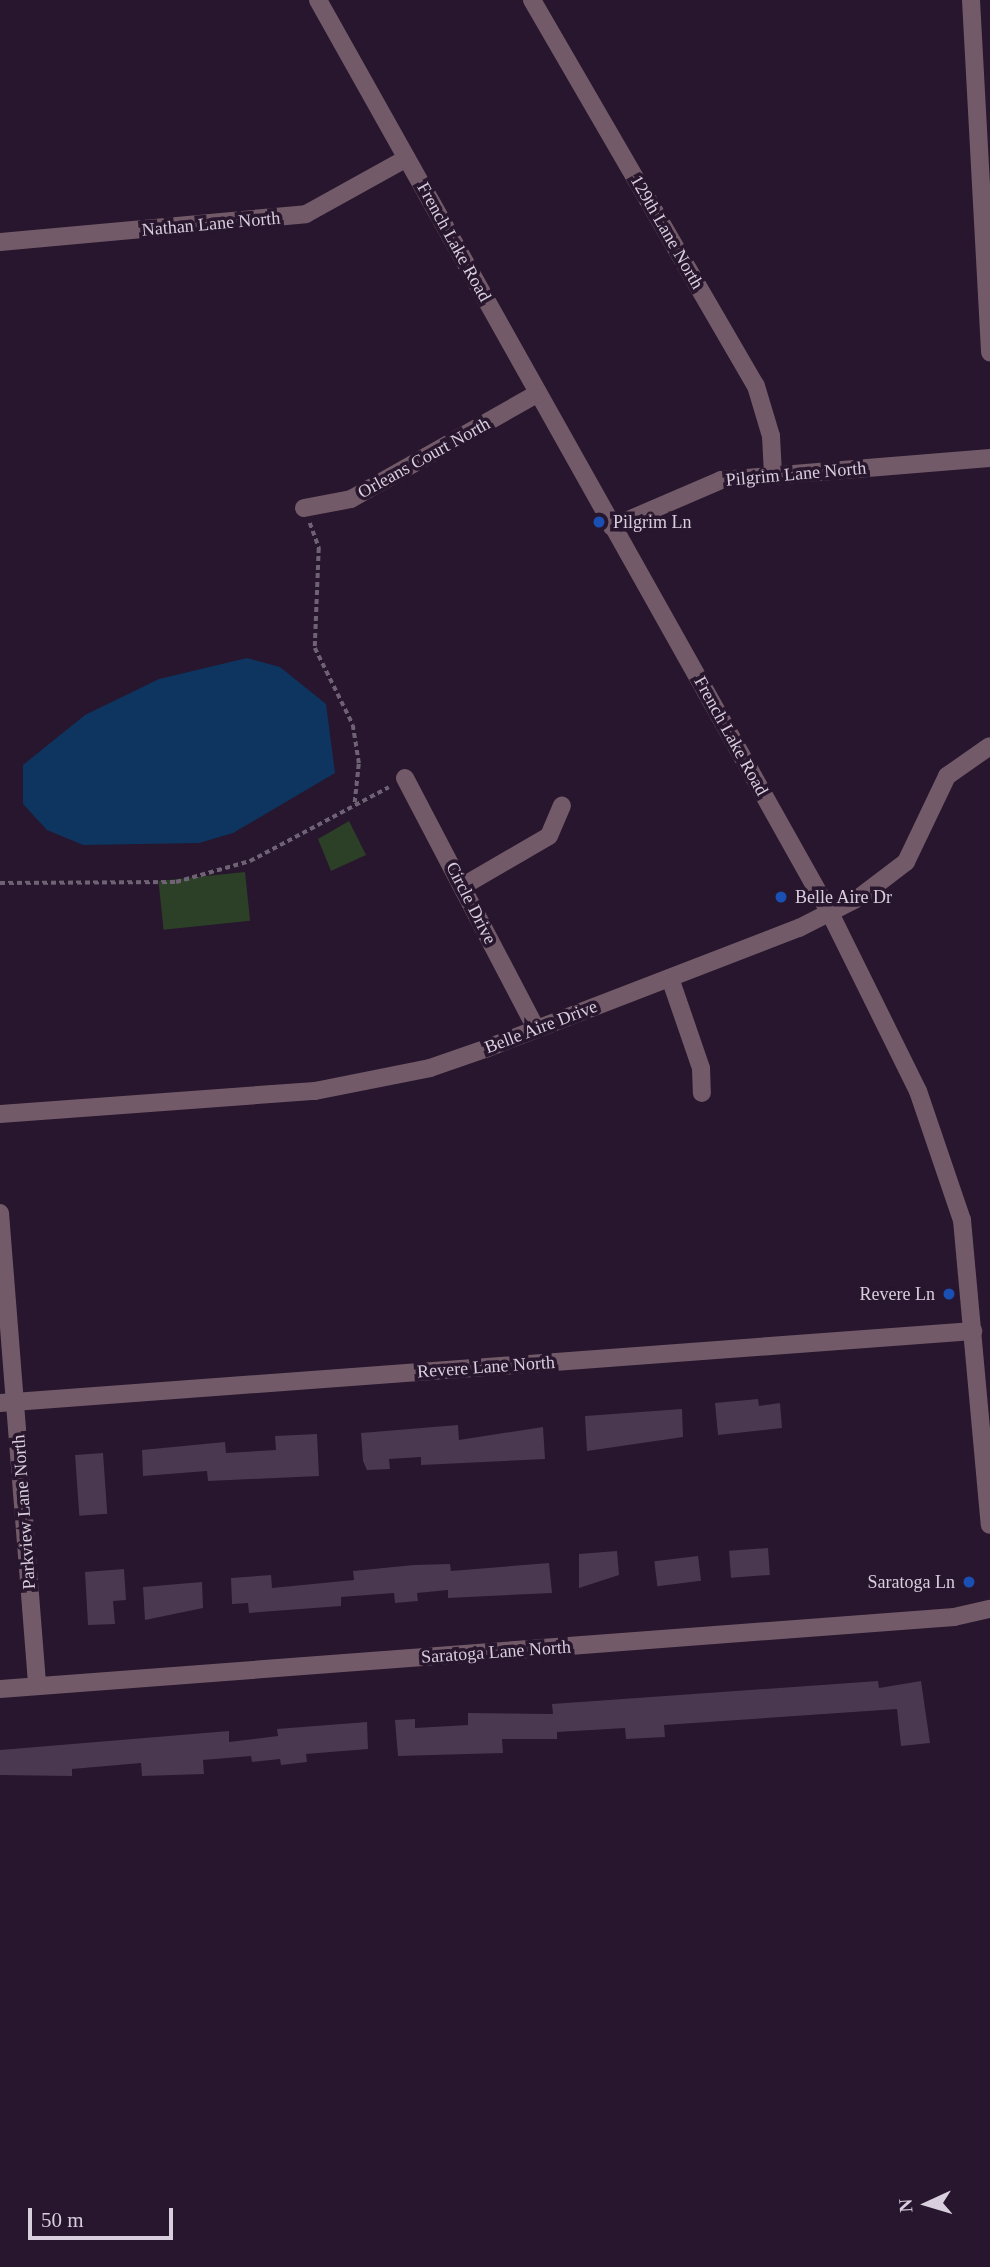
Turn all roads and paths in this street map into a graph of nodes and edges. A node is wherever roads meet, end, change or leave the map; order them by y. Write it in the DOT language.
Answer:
graph roads {
  1 [pos="318,0"];
  2 [pos="532,0"];
  3 [pos="971,0"];
  4 [pos="407,158"];
  5 [pos="0,242"];
  6 [pos="990,352"];
  7 [pos="538,393"];
  8 [pos="990,458"];
  9 [pos="773,475"];
  10 [pos="304,509"];
  11 [pos="612,527"];
  12 [pos="990,746"];
  13 [pos="405,778"];
  14 [pos="355,803"];
  15 [pos="562,806"];
  16 [pos="0,883"];
  17 [pos="463,886"];
  18 [pos="830,913"];
  19 [pos="670,978"];
  20 [pos="536,1029"];
  21 [pos="702,1093"];
  22 [pos="0,1114"];
  23 [pos="0,1213"];
  24 [pos="973,1331"];
  25 [pos="8,1403"];
  26 [pos="990,1525"];
  27 [pos="990,1609"];
  28 [pos="37,1686"];
  29 [pos="0,1689"];
  1 -- 4 [label="street, French Lake Road"];
  2 -- 9 [label="street, 129th Lane North"];
  3 -- 6 [label="street"];
  4 -- 5 [label="street, Nathan Lane North"];
  4 -- 7 [label="street, French Lake Road"];
  7 -- 10 [label="street, Orleans Court North"];
  7 -- 11 [label="street, French Lake Road"];
  8 -- 9 [label="street, Pilgrim Lane North"];
  9 -- 11 [label="street, Pilgrim Lane North"];
  10 -- 14 [label="path"];
  11 -- 18 [label="street, French Lake Road"];
  12 -- 18 [label="street, Belle Aire Drive"];
  13 -- 14 [label="path"];
  13 -- 17 [label="street, Circle Drive"];
  14 -- 16 [label="path"];
  15 -- 17 [label="street"];
  17 -- 20 [label="street, Circle Drive"];
  18 -- 19 [label="street, Belle Aire Drive"];
  18 -- 24 [label="street, French Lake Road"];
  19 -- 20 [label="street, Belle Aire Drive"];
  19 -- 21 [label="street"];
  20 -- 22 [label="street, Belle Aire Drive"];
  23 -- 25 [label="street, Parkview Lane North"];
  24 -- 25 [label="street, Revere Lane North"];
  24 -- 26 [label="street, French Lake Road"];
  25 -- 28 [label="street, Parkview Lane North"];
  27 -- 28 [label="street, Saratoga Lane North"];
  28 -- 29 [label="street, Saratoga Lane North"];
}
